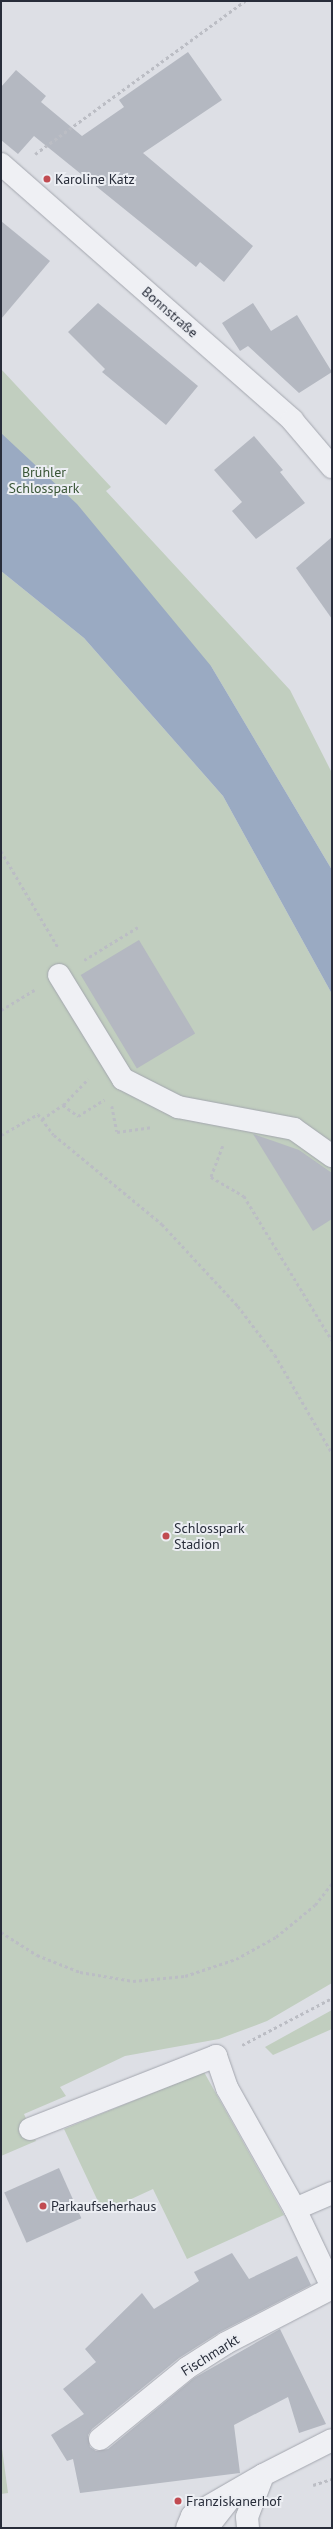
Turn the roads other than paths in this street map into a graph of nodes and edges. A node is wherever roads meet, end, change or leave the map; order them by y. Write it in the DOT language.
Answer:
graph roads {
  1 [pos="6,168"];
  2 [pos="332,467"];
  3 [pos="61,964"];
  4 [pos="332,1156"];
  5 [pos="30,2129"];
  6 [pos="332,2193"];
  7 [pos="295,2209"];
  8 [pos="332,2288"];
  9 [pos="100,2439"];
  10 [pos="332,2440"];
  11 [pos="262,2475"];
  12 [pos="234,2494"];
  13 [pos="187,2528"];
  14 [pos="208,2528"];
  15 [pos="227,2528"];
  16 [pos="248,2528"];
  1 -- 2 [label="street, Bonnstraße"];
  3 -- 4 [label="street"];
  5 -- 7 [label="street"];
  6 -- 7 [label="street"];
  7 -- 8 [label="street"];
  8 -- 9 [label="street, Fischmarkt"];
  10 -- 11 [label="street"];
  11 -- 12 [label="street"];
  11 -- 16 [label="street"];
  12 -- 13 [label="street"];
  12 -- 14 [label="street"];
  12 -- 15 [label="street"];
}
